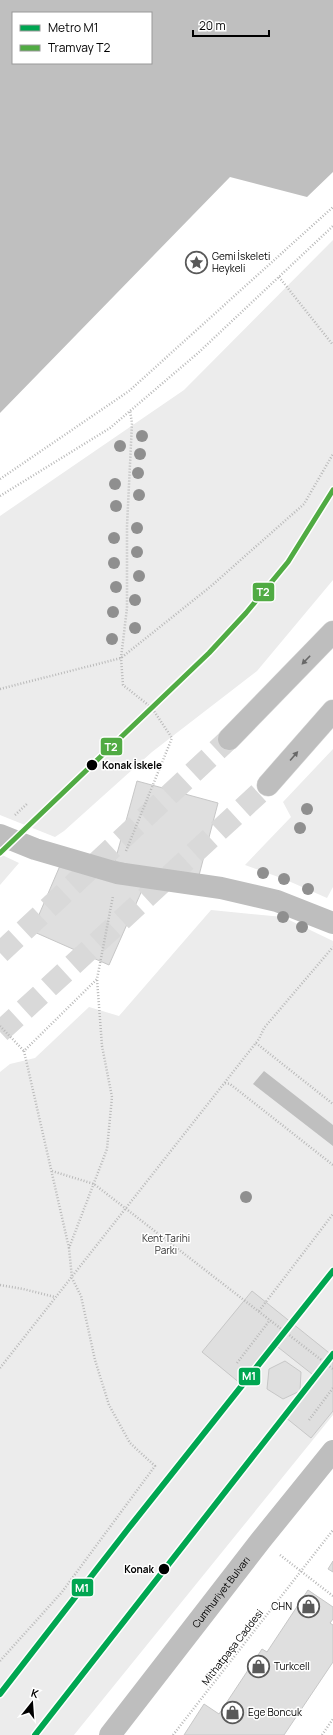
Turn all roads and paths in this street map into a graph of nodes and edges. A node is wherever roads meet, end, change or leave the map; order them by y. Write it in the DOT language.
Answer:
graph roads {
  1 [pos="333,207"];
  2 [pos="333,226"];
  3 [pos="279,277"];
  4 [pos="333,345"];
  5 [pos="130,411"];
  6 [pos="333,454"];
  7 [pos="0,479"];
  8 [pos="0,496"];
  9 [pos="333,632"];
  10 [pos="121,658"];
  11 [pos="0,688"];
  12 [pos="333,711"];
  13 [pos="229,740"];
  14 [pos="268,785"];
  15 [pos="0,835"];
  16 [pos="117,873"];
  17 [pos="333,923"];
  18 [pos="333,947"];
  19 [pos="97,980"];
  20 [pos="0,1026"];
  21 [pos="256,1043"];
  22 [pos="24,1051"];
  23 [pos="225,1083"];
  24 [pos="333,1104"];
  25 [pos="333,1165"];
  26 [pos="52,1171"];
  27 [pos="94,1184"];
  28 [pos="127,1209"];
  29 [pos="333,1214"];
  30 [pos="69,1248"];
  31 [pos="72,1278"];
  32 [pos="0,1285"];
  33 [pos="55,1297"];
  34 [pos="259,1311"];
  35 [pos="270,1320"];
  36 [pos="237,1363"];
  37 [pos="0,1368"];
  38 [pos="333,1369"];
  39 [pos="333,1388"];
  40 [pos="309,1420"];
  41 [pos="333,1451"];
  42 [pos="333,1530"];
  43 [pos="261,1540"];
  44 [pos="301,1571"];
  45 [pos="333,1596"];
  46 [pos="0,1661"];
  47 [pos="333,1719"];
  48 [pos="110,1735"];
  49 [pos="173,1735"];
  50 [pos="322,1735"];
  1 -- 7 [label="path"];
  2 -- 3 [label="path"];
  3 -- 4 [label="path"];
  3 -- 5 [label="path"];
  5 -- 8 [label="path"];
  5 -- 10 [label="path"];
  6 -- 10 [label="path"];
  9 -- 13 [label="street, one-way"];
  10 -- 11 [label="path"];
  10 -- 16 [label="path"];
  14 -- 12 [label="street, one-way"];
  15 -- 16 [label="street"];
  16 -- 17 [label="street"];
  16 -- 19 [label="path"];
  18 -- 21 [label="path"];
  19 -- 22 [label="path"];
  19 -- 27 [label="path"];
  20 -- 22 [label="path"];
  21 -- 23 [label="path"];
  21 -- 24 [label="path"];
  22 -- 26 [label="path"];
  23 -- 25 [label="path"];
  23 -- 28 [label="path"];
  26 -- 27 [label="path"];
  26 -- 30 [label="path"];
  27 -- 28 [label="path"];
  27 -- 30 [label="path"];
  28 -- 31 [label="path"];
  28 -- 34 [label="path"];
  29 -- 34 [label="path"];
  30 -- 31 [label="path"];
  31 -- 33 [label="path"];
  31 -- 46 [label="path"];
  32 -- 33 [label="path"];
  33 -- 37 [label="path"];
  34 -- 35 [label="path"];
  35 -- 36 [label="path"];
  35 -- 38 [label="path"];
  39 -- 40 [label="path"];
  41 -- 43 [label="street, Cumhuriyet Bulvarı"];
  42 -- 44 [label="path, Mithatpaşa Caddesi"];
  43 -- 44 [label="path"];
  43 -- 48 [label="street, Cumhuriyet Bulvarı"];
  44 -- 45 [label="path"];
  44 -- 49 [label="path, Mithatpaşa Caddesi"];
  47 -- 50 [label="path"];
}
